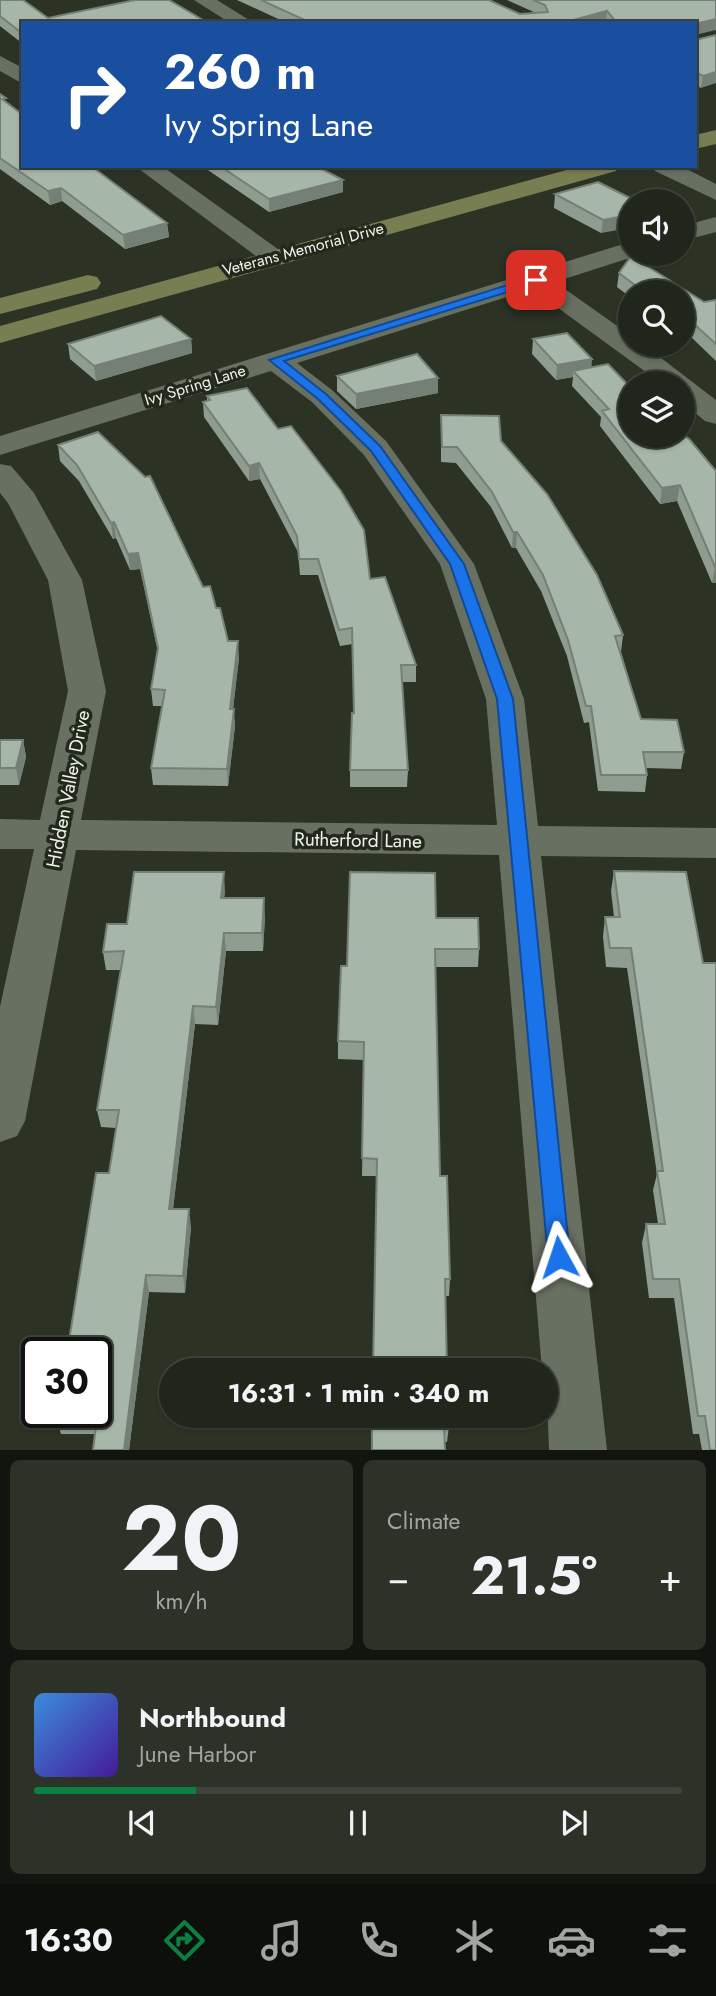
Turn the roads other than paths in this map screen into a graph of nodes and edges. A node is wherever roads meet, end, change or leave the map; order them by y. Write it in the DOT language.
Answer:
graph roads {
  1 [pos="204,0"];
  2 [pos="241,21"];
  3 [pos="0,62"];
  4 [pos="21,77"];
  5 [pos="716,137"];
  6 [pos="697,142"];
  7 [pos="149,168"];
  8 [pos="512,168"];
  9 [pos="601,168"];
  10 [pos="667,168"];
  11 [pos="716,193"];
  12 [pos="716,224"];
  13 [pos="695,230"];
  14 [pos="248,239"];
  15 [pos="222,246"];
  16 [pos="618,254"];
  17 [pos="273,257"];
  18 [pos="117,275"];
  19 [pos="536,280"];
  20 [pos="0,306"];
  21 [pos="0,335"];
  22 [pos="275,360"];
  23 [pos="662,371"];
  24 [pos="695,397"];
  25 [pos="716,415"];
  26 [pos="0,446"];
  27 [pos="0,473"];
  28 [pos="0,834"];
  29 [pos="59,836"];
  30 [pos="519,842"];
  31 [pos="716,842"];
  32 [pos="0,1121"];
  33 [pos="578,1450"];
  1 -- 2 [label="street"];
  3 -- 4 [label="street"];
  5 -- 6 [label="main road"];
  7 -- 14 [label="street"];
  8 -- 14 [label="main road, Veterans Memorial Drive"];
  9 -- 17 [label="main road, Veterans Memorial Drive"];
  10 -- 11 [label="street"];
  12 -- 13 [label="street"];
  14 -- 15 [label="main road, Veterans Memorial Drive"];
  14 -- 17 [label="street"];
  16 -- 19 [label="street, Ivy Spring Lane"];
  17 -- 21 [label="main road, Veterans Memorial Drive"];
  18 -- 20 [label="main road"];
  19 -- 22 [label="street, Ivy Spring Lane"];
  19 -- 23 [label="street"];
  22 -- 26 [label="street, Ivy Spring Lane"];
  22 -- 30 [label="street"];
  24 -- 25 [label="street"];
  27 -- 29 [label="street, Hidden Valley Drive"];
  28 -- 29 [label="street, Rutherford Lane"];
  29 -- 30 [label="street, Rutherford Lane"];
  29 -- 32 [label="street, Hidden Valley Drive"];
  30 -- 31 [label="street, Rutherford Lane"];
  30 -- 33 [label="street"];
}
